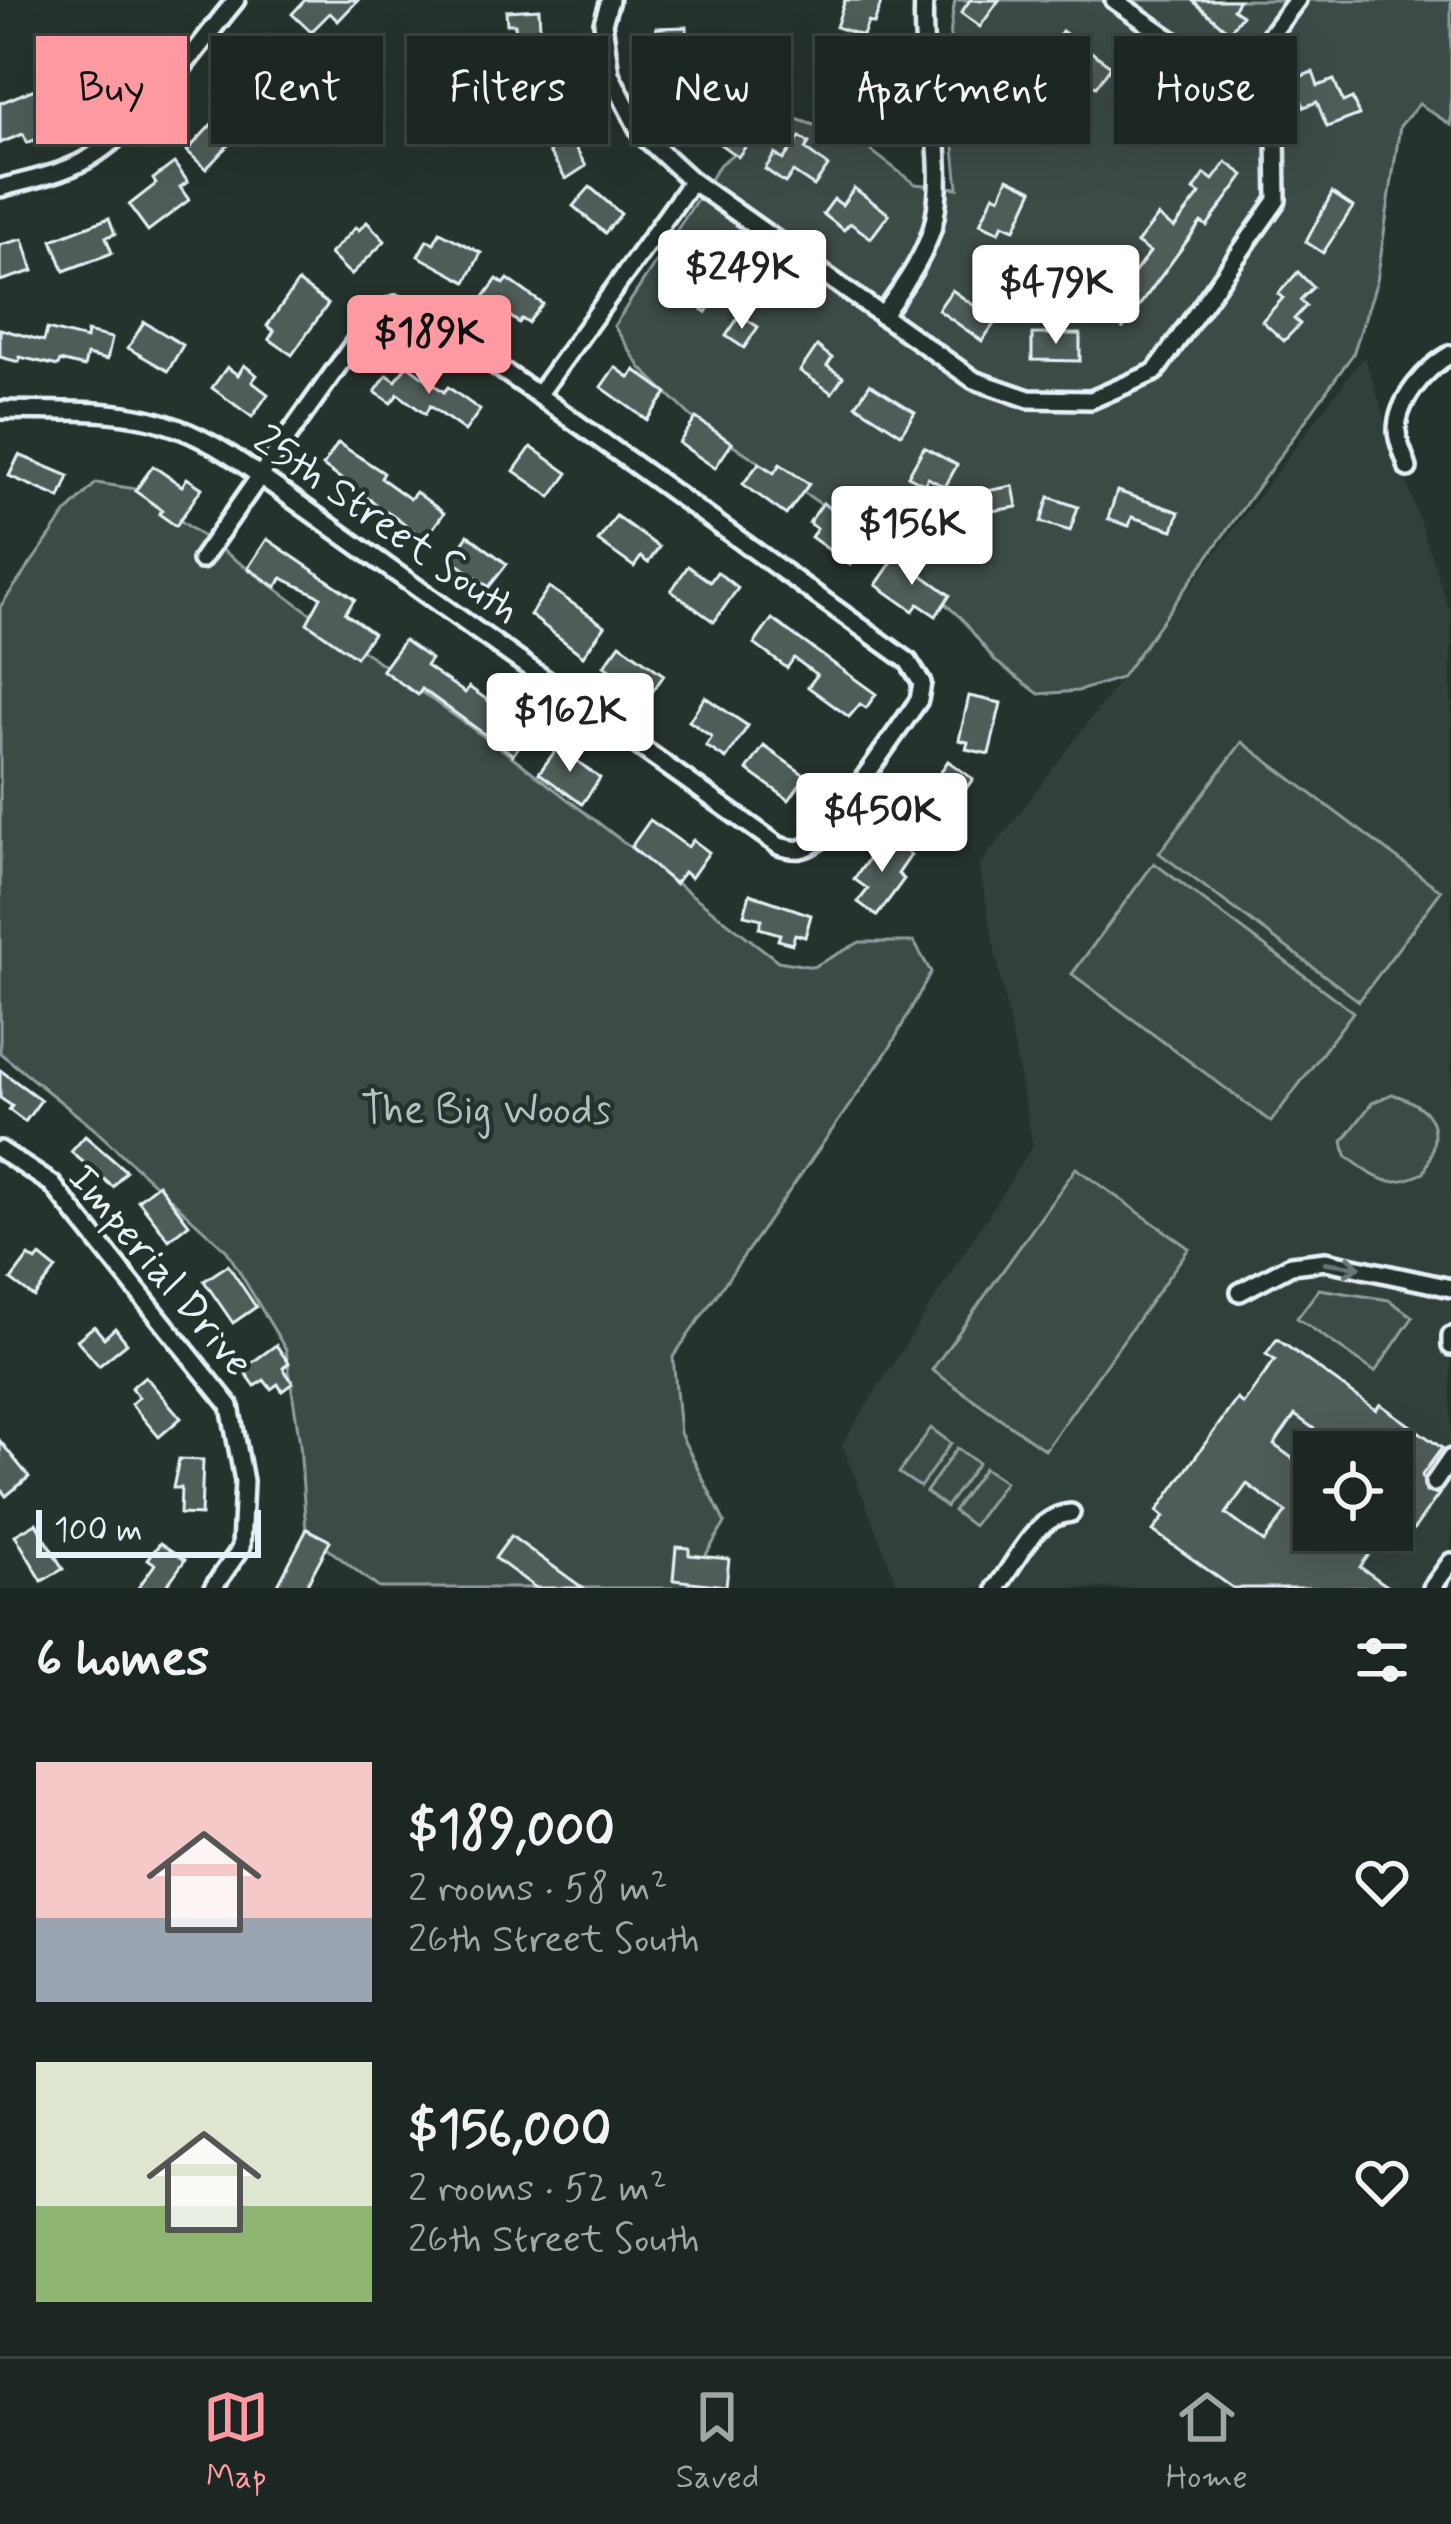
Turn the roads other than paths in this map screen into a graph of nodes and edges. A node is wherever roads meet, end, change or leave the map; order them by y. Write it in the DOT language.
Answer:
graph roads {
  1 [pos="236,0"];
  2 [pos="610,0"];
  3 [pos="924,0"];
  4 [pos="1114,0"];
  5 [pos="1297,0"];
  6 [pos="1166,36"];
  7 [pos="1270,36"];
  8 [pos="1276,144"];
  9 [pos="692,181"];
  10 [pos="0,188"];
  11 [pos="882,316"];
  12 [pos="1451,354"];
  13 [pos="538,394"];
  14 [pos="0,410"];
  15 [pos="1408,468"];
  16 [pos="260,476"];
  17 [pos="201,560"];
  18 [pos="0,1150"];
  19 [pos="1451,1288"];
  20 [pos="1240,1292"];
  21 [pos="1451,1336"];
  22 [pos="1451,1346"];
  23 [pos="1451,1458"];
  24 [pos="1434,1483"];
  25 [pos="1071,1513"];
  26 [pos="1451,1562"];
  27 [pos="213,1588"];
  28 [pos="996,1588"];
  29 [pos="1432,1588"];
  1 -- 10 [label="street"];
  2 -- 9 [label="street"];
  3 -- 11 [label="street"];
  4 -- 6 [label="street"];
  5 -- 7 [label="street"];
  8 -- 11 [label="street"];
  9 -- 11 [label="street"];
  9 -- 13 [label="street"];
  12 -- 15 [label="street"];
  13 -- 16 [label="street"];
  13 -- 16 [label="street, 25th Street South"];
  14 -- 16 [label="street, 25th Street South"];
  16 -- 17 [label="street"];
  18 -- 27 [label="street, Imperial Drive"];
  20 -- 19 [label="street, one-way"];
  21 -- 22 [label="street"];
  23 -- 24 [label="street"];
  25 -- 28 [label="street"];
  26 -- 29 [label="street"];
}
